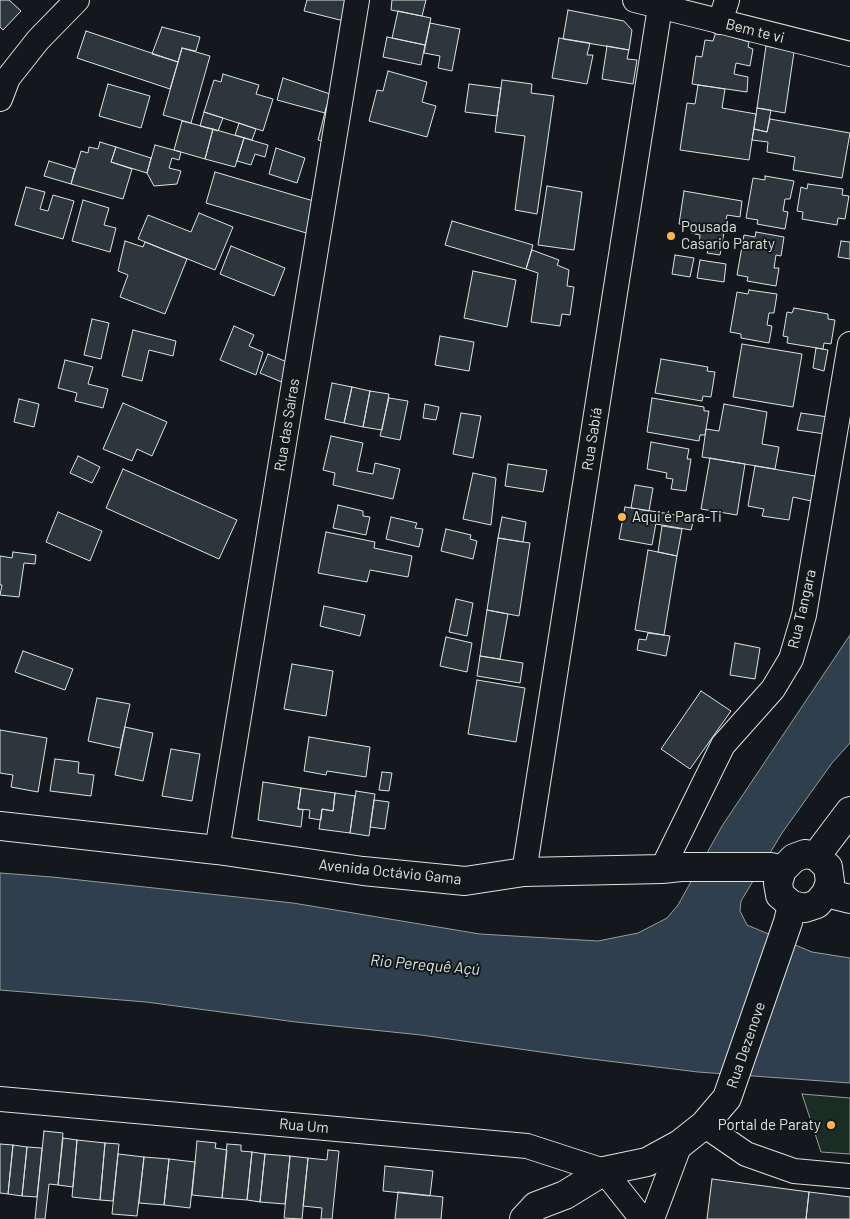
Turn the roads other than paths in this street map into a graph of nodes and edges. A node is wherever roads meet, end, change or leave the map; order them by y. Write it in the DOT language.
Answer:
graph roads {
  1 [pos="77,0"];
  2 [pos="356,0"];
  3 [pos="634,0"];
  4 [pos="660,7"];
  5 [pos="723,11"];
  6 [pos="850,54"];
  7 [pos="0,99"];
  8 [pos="850,344"];
  9 [pos="850,811"];
  10 [pos="0,826"];
  11 [pos="218,850"];
  12 [pos="816,856"];
  13 [pos="671,868"];
  14 [pos="777,869"];
  15 [pos="524,872"];
  16 [pos="838,896"];
  17 [pos="790,914"];
  18 [pos="0,1099"];
  19 [pos="704,1126"];
  20 [pos="680,1144"];
  21 [pos="604,1171"];
  22 [pos="850,1176"];
  23 [pos="560,1207"];
  24 [pos="524,1219"];
  25 [pos="642,1219"];
  26 [pos="652,1219"];
  1 -- 7 [label="street"];
  2 -- 11 [label="street, Rua das Saíras"];
  3 -- 4 [label="street, Bem te vi"];
  4 -- 5 [label="street, Bem te vi"];
  4 -- 15 [label="street, Rua Sabiá"];
  5 -- 6 [label="street, Bem te vi"];
  8 -- 13 [label="street, Rua Tangara"];
  9 -- 12 [label="street"];
  10 -- 11 [label="street, Avenida Octávio Gama"];
  11 -- 15 [label="street, Avenida Octávio Gama"];
  12 -- 14 [label="street"];
  12 -- 16 [label="street"];
  13 -- 14 [label="street, Avenida Octávio Gama"];
  13 -- 15 [label="street, Avenida Octávio Gama"];
  14 -- 17 [label="street"];
  16 -- 17 [label="street"];
  17 -- 19 [label="street, Rua Dezenove"];
  18 -- 21 [label="street, Rua Um"];
  19 -- 20 [label="street, Rua Dezenove"];
  19 -- 22 [label="street"];
  20 -- 21 [label="street, Rua Dezenove"];
  20 -- 26 [label="street"];
  21 -- 23 [label="street, Rua Dezenove"];
  21 -- 25 [label="street"];
  23 -- 24 [label="street, Rua Dezenove"];
}
